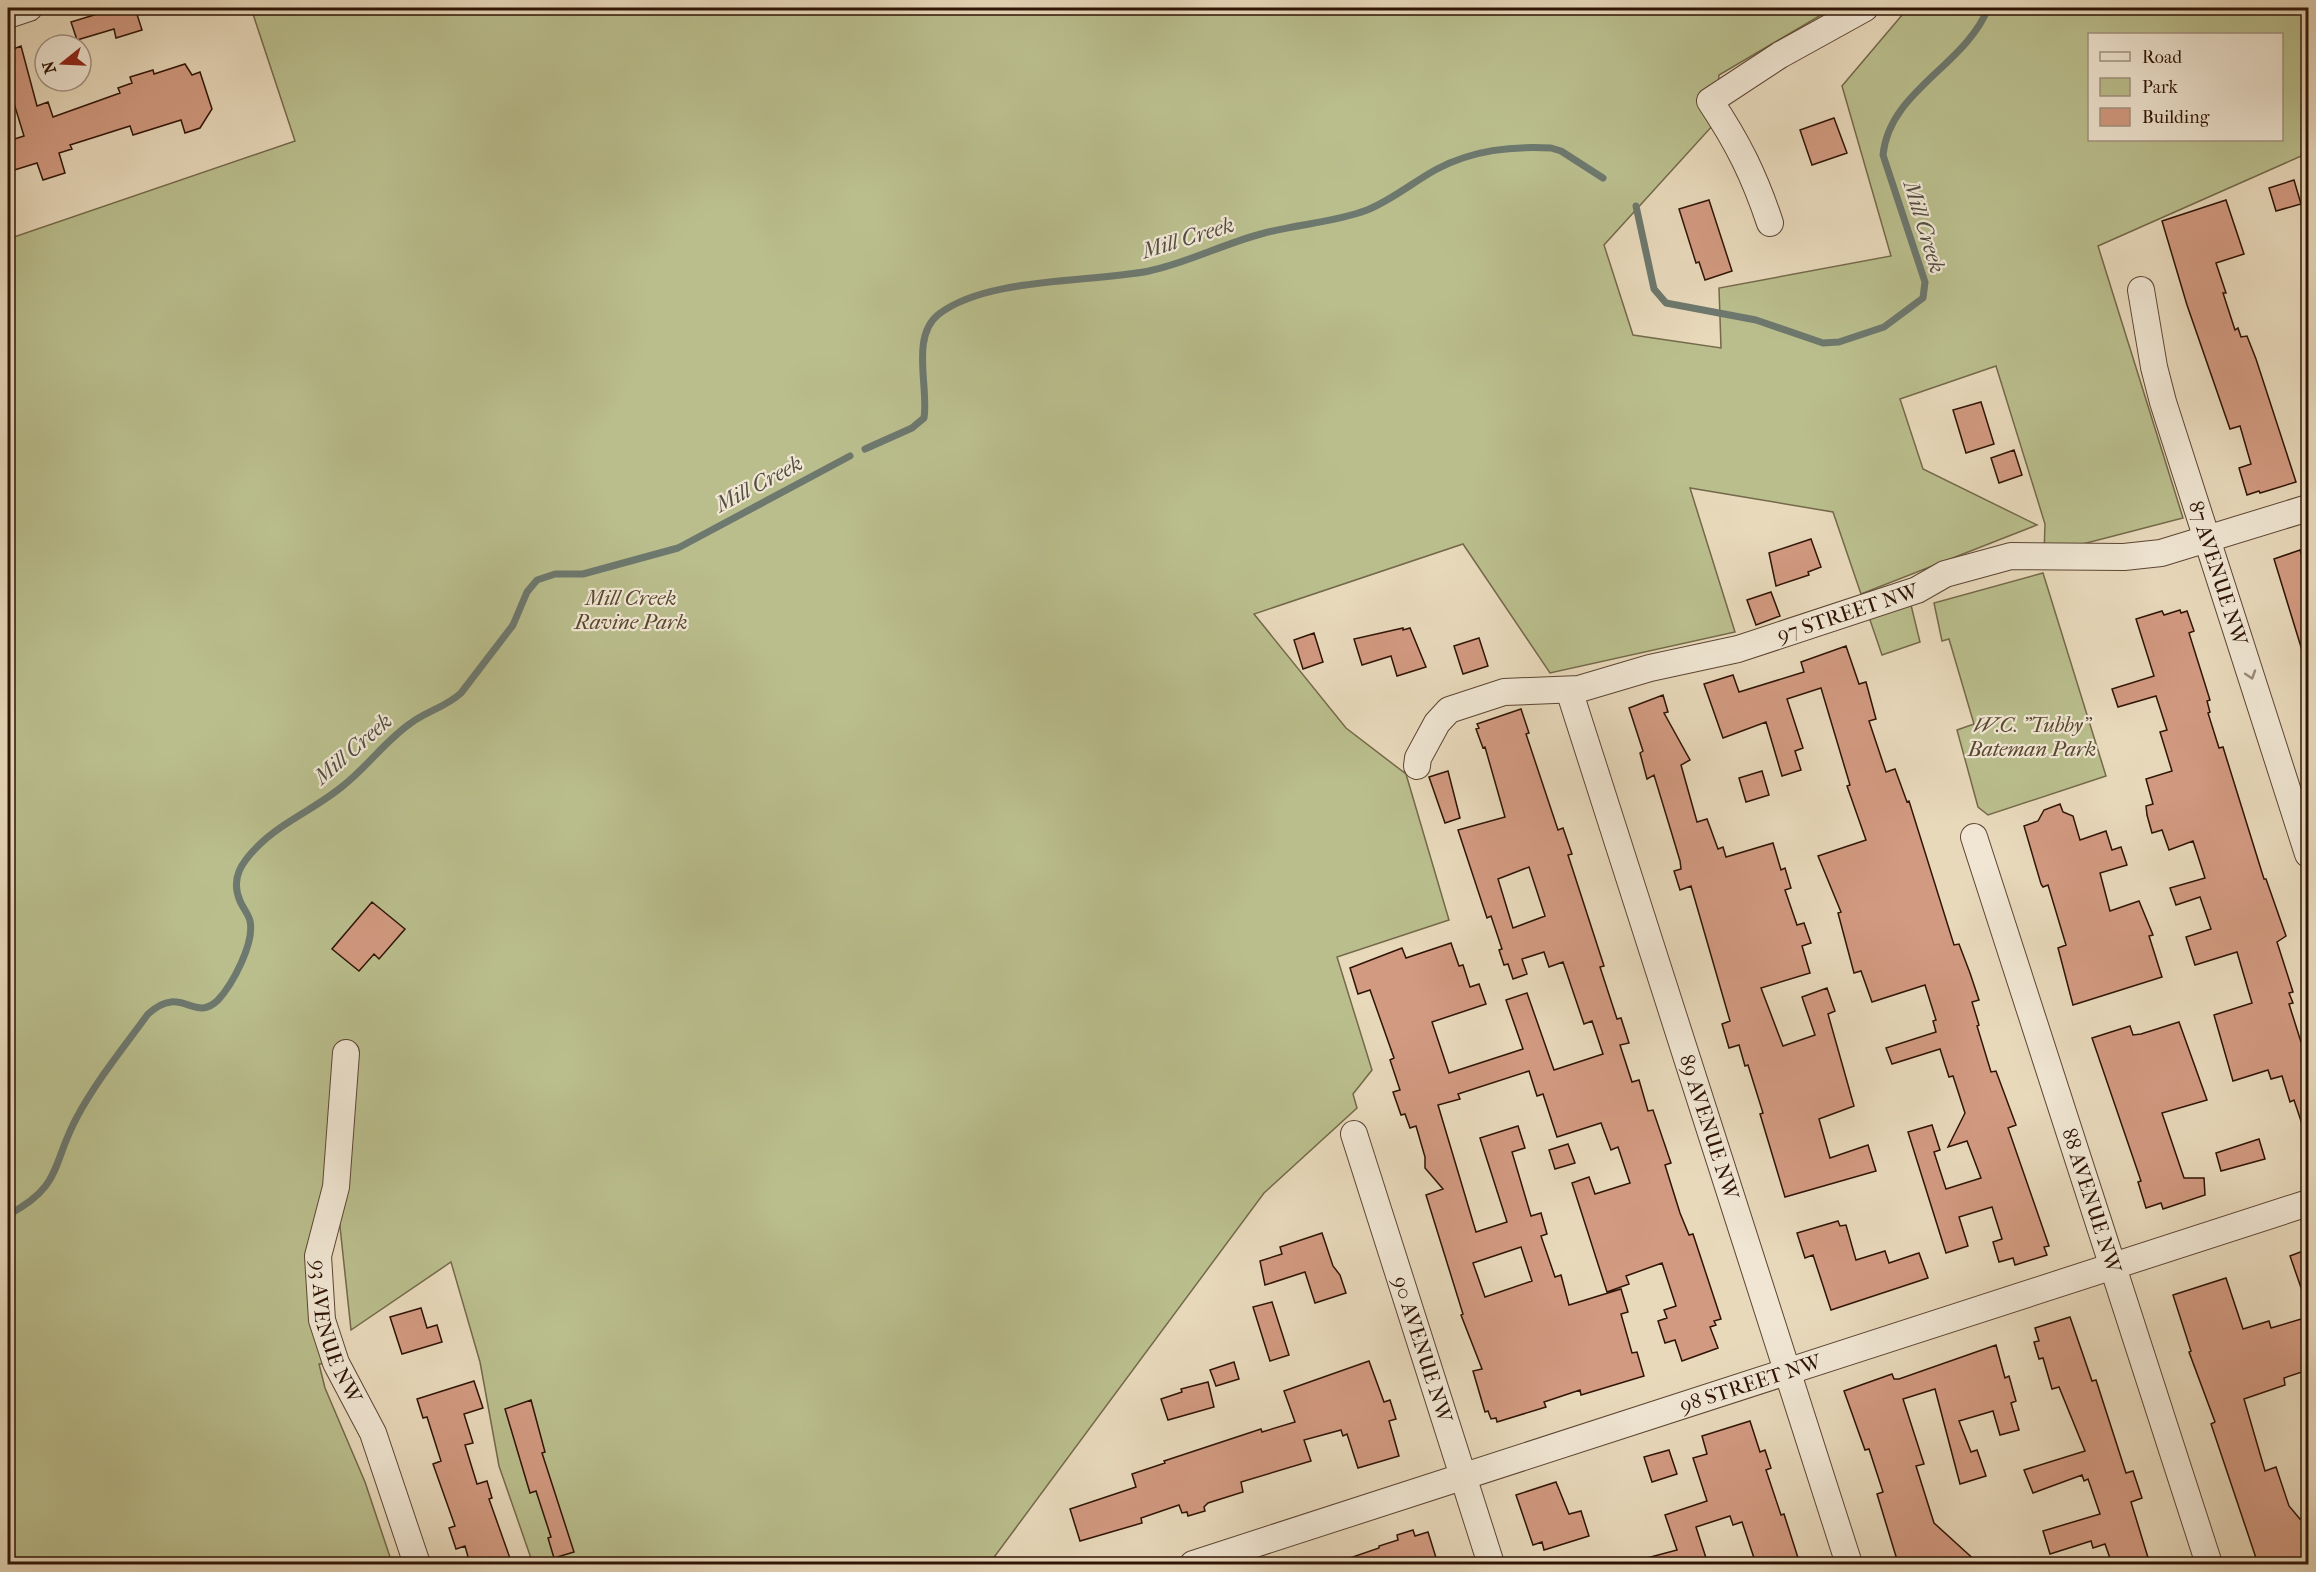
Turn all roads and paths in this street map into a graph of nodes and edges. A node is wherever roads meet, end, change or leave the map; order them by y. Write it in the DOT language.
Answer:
graph roads {
  1 [pos="29,8"];
  2 [pos="1865,8"];
  3 [pos="8,15"];
  4 [pos="1770,223"];
  5 [pos="2141,290"];
  6 [pos="2308,508"];
  7 [pos="2208,539"];
  8 [pos="1569,690"];
  9 [pos="1417,766"];
  10 [pos="1974,837"];
  11 [pos="2308,854"];
  12 [pos="346,1053"];
  13 [pos="1354,1134"];
  14 [pos="2308,1203"];
  15 [pos="2113,1266"];
  16 [pos="1788,1372"];
  17 [pos="1463,1477"];
  18 [pos="417,1564"];
  19 [pos="1193,1564"];
  20 [pos="1491,1564"];
  21 [pos="1849,1564"];
  22 [pos="2209,1564"];
  1 -- 3 [label="street"];
  2 -- 4 [label="street"];
  5 -- 7 [label="street, 87 AVENUE NW"];
  6 -- 7 [label="street, 97 STREET NW"];
  7 -- 8 [label="street, 97 STREET NW"];
  7 -- 11 [label="street, 87 AVENUE NW, one-way"];
  8 -- 9 [label="street, 97 STREET NW"];
  8 -- 16 [label="street, 89 AVENUE NW"];
  10 -- 15 [label="street, 88 AVENUE NW"];
  12 -- 18 [label="street, 93 AVENUE NW"];
  13 -- 17 [label="street, 90 AVENUE NW"];
  14 -- 15 [label="street, 98 STREET NW"];
  15 -- 16 [label="street, 98 STREET NW"];
  15 -- 22 [label="street, 88 AVENUE NW"];
  16 -- 17 [label="street, 98 STREET NW"];
  16 -- 21 [label="street, 89 AVENUE NW"];
  17 -- 19 [label="street, 98 STREET NW"];
  17 -- 20 [label="street, 90 AVENUE NW"];
}
